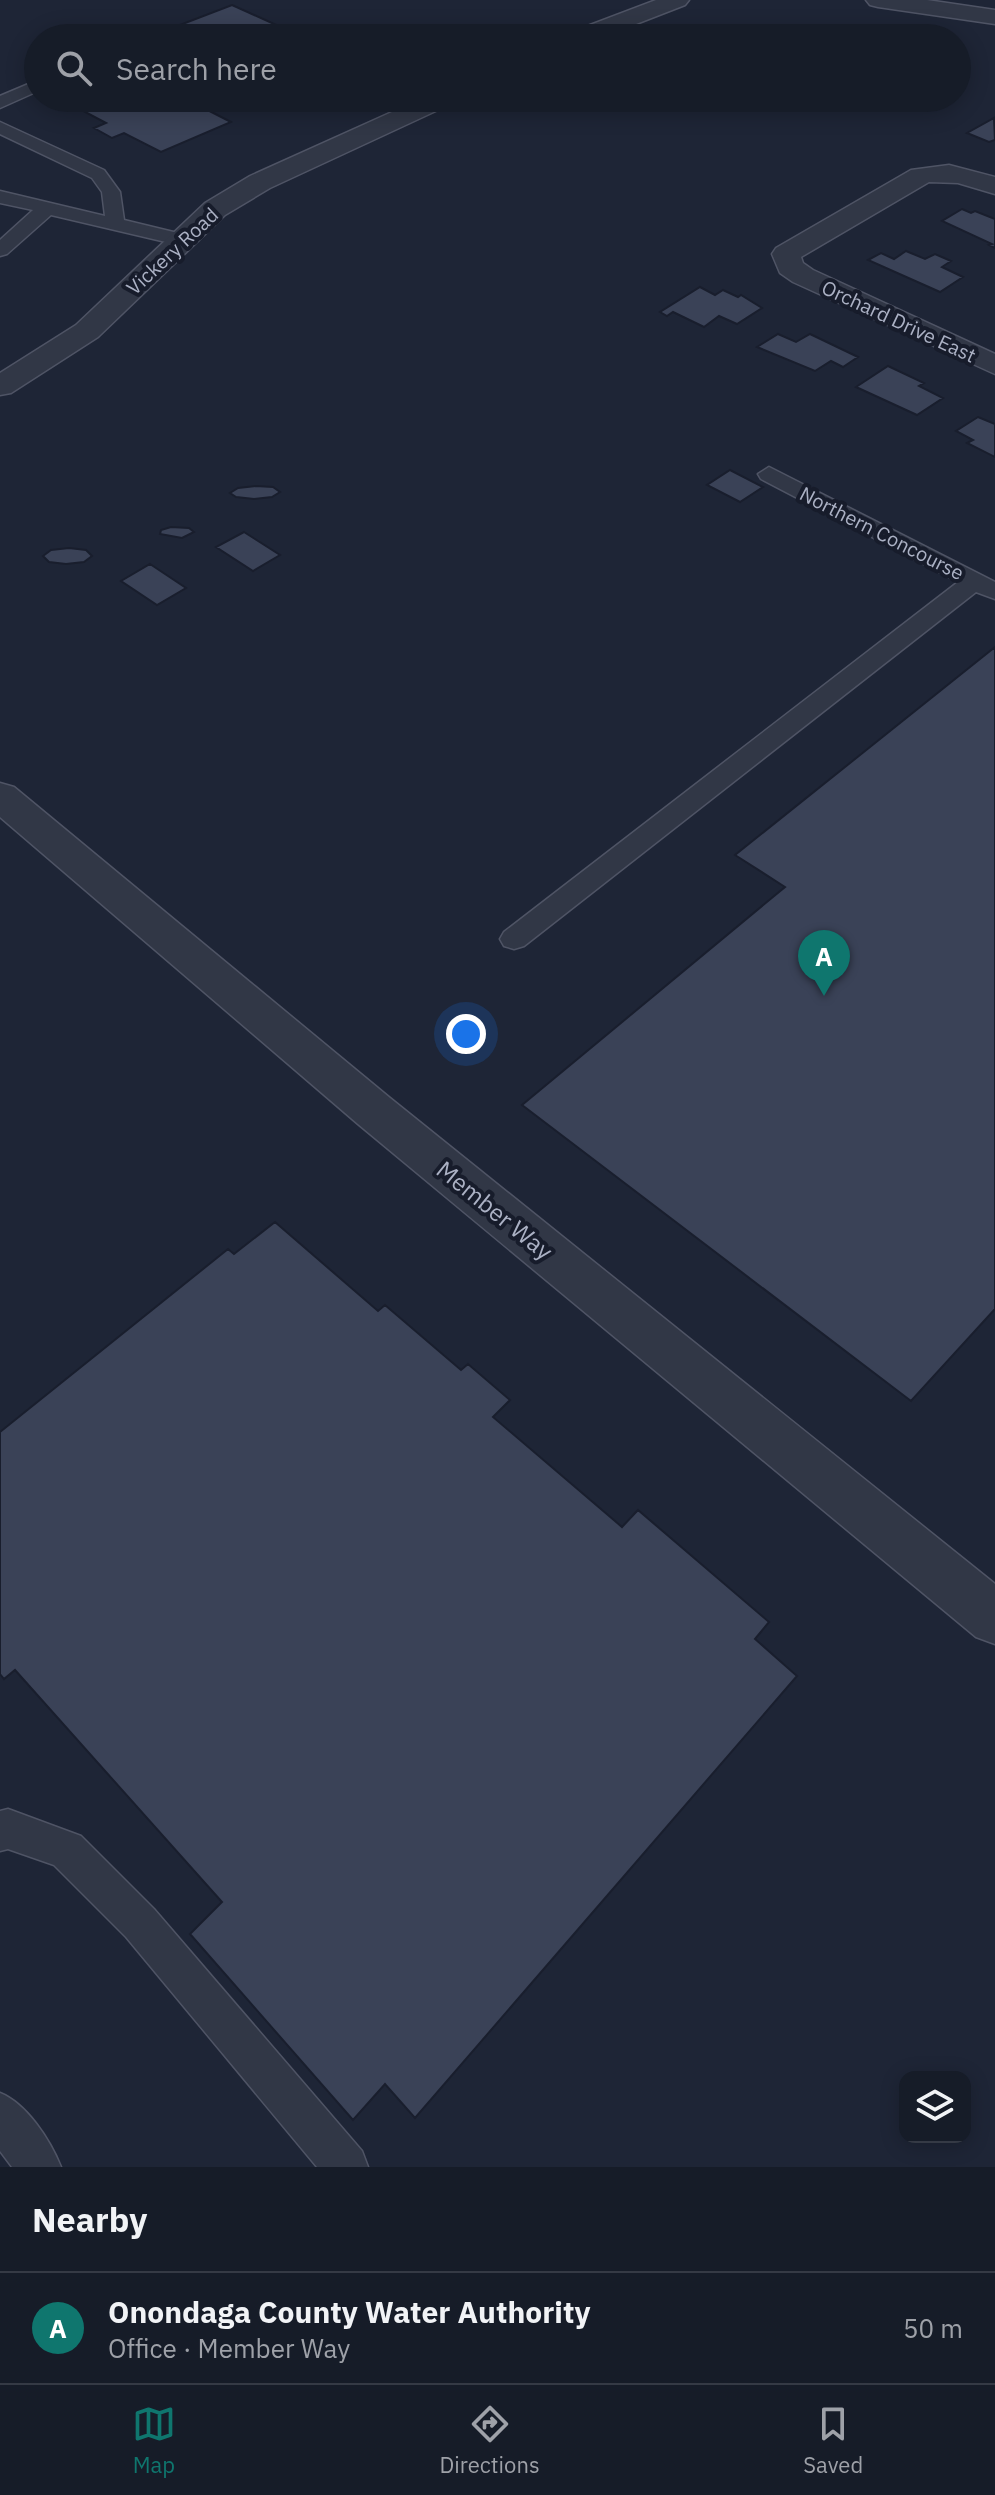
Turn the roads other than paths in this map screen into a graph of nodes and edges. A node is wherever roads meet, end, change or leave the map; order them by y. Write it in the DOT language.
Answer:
graph roads {
  1 [pos="677,0"];
  2 [pos="878,0"];
  3 [pos="995,17"];
  4 [pos="614,24"];
  5 [pos="24,92"];
  6 [pos="0,103"];
  7 [pos="413,112"];
  8 [pos="0,127"];
  9 [pos="995,186"];
  10 [pos="0,197"];
  11 [pos="47,208"];
  12 [pos="115,224"];
  13 [pos="183,240"];
  14 [pos="0,250"];
  15 [pos="995,365"];
  16 [pos="0,386"];
  17 [pos="769,474"];
  18 [pos="985,587"];
  19 [pos="0,796"];
  20 [pos="514,939"];
  21 [pos="995,1618"];
  22 [pos="0,1831"];
  23 [pos="0,2115"];
  24 [pos="39,2167"];
  25 [pos="346,2167"];
  1 -- 4 [label="street"];
  2 -- 3 [label="street"];
  5 -- 6 [label="lane"];
  7 -- 13 [label="street, Vickery Road"];
  8 -- 12 [label="lane"];
  9 -- 15 [label="street, Orchard Drive East"];
  10 -- 11 [label="lane"];
  11 -- 12 [label="lane"];
  11 -- 14 [label="lane"];
  12 -- 13 [label="lane"];
  13 -- 16 [label="street, Vickery Road"];
  17 -- 18 [label="lane, Northern Concourse"];
  18 -- 20 [label="lane"];
  19 -- 21 [label="street, Member Way"];
  22 -- 25 [label="lane"];
  23 -- 24 [label="lane"];
}
